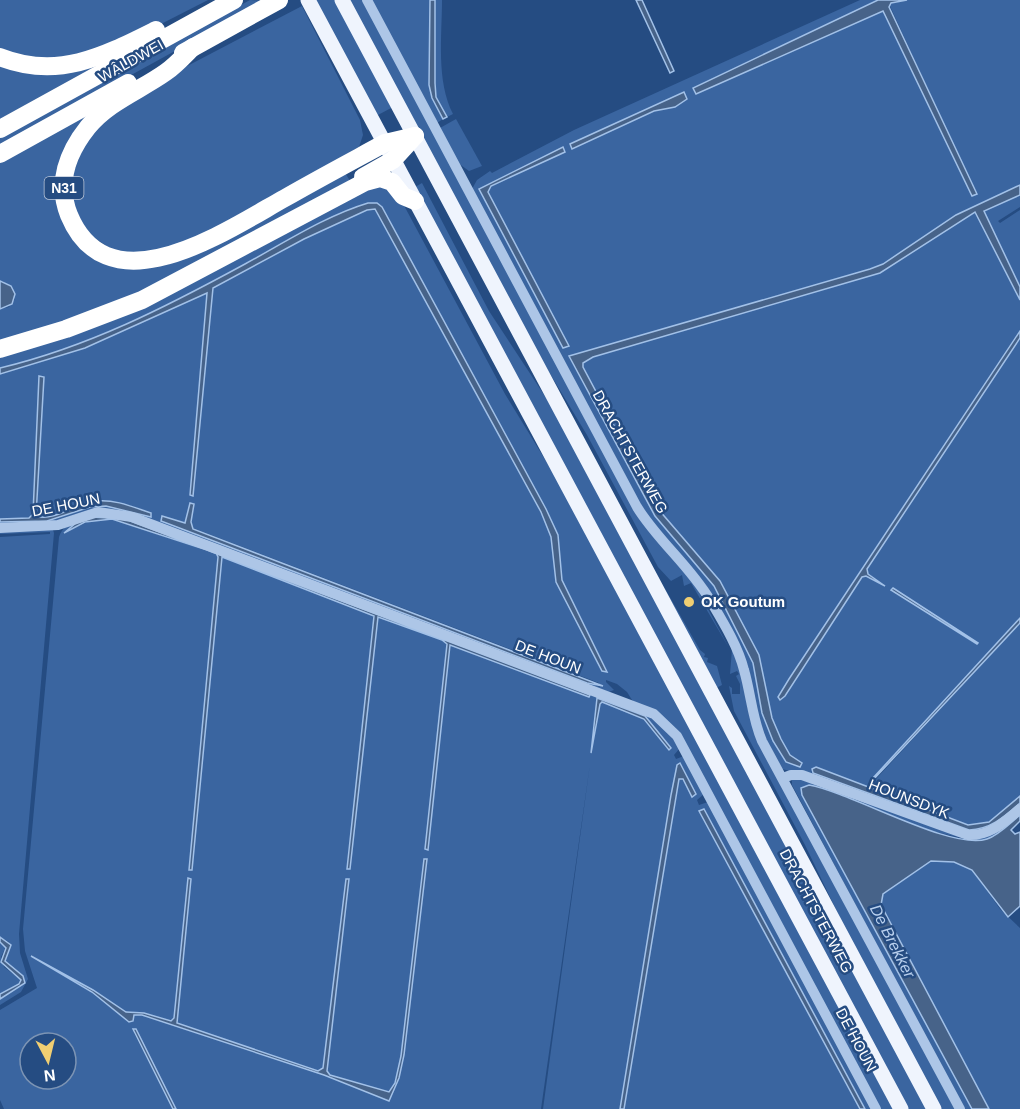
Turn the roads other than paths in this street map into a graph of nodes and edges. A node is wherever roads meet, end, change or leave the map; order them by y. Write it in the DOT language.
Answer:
graph roads {
  1 [pos="217,0"];
  2 [pos="234,0"];
  3 [pos="309,0"];
  4 [pos="342,0"];
  5 [pos="367,0"];
  6 [pos="274,3"];
  7 [pos="193,47"];
  8 [pos="0,57"];
  9 [pos="0,129"];
  10 [pos="415,136"];
  11 [pos="385,143"];
  12 [pos="0,154"];
  13 [pos="393,160"];
  14 [pos="415,201"];
  15 [pos="321,204"];
  16 [pos="0,349"];
  17 [pos="0,528"];
  18 [pos="783,778"];
  19 [pos="1020,809"];
  20 [pos="876,1109"];
  21 [pos="901,1109"];
  22 [pos="934,1109"];
  23 [pos="960,1109"];
  1 -- 8 [label="highway"];
  2 -- 9 [label="highway, WÂLDWEI"];
  3 -- 11 [label="main road, DRACHTSTERWEG"];
  4 -- 10 [label="main road, DRACHTSTERWEG"];
  5 -- 18 [label="street, DRACHTSTERWEG"];
  6 -- 7 [label="highway, WÂLDWEI / N31"];
  7 -- 11 [label="highway, N31"];
  7 -- 12 [label="highway, WÂLDWEI / N31"];
  10 -- 11 [label="highway"];
  10 -- 13 [label="highway"];
  10 -- 22 [label="main road, DRACHTSTERWEG"];
  11 -- 13 [label="main road, DRACHTSTERWEG"];
  13 -- 14 [label="main road, DRACHTSTERWEG"];
  13 -- 15 [label="highway"];
  14 -- 15 [label="highway"];
  14 -- 21 [label="main road, DRACHTSTERWEG"];
  15 -- 16 [label="highway"];
  17 -- 20 [label="street, DE HOUN"];
  18 -- 19 [label="street, HOUNSDYK"];
  18 -- 23 [label="street, DRACHTSTERWEG"];
}
